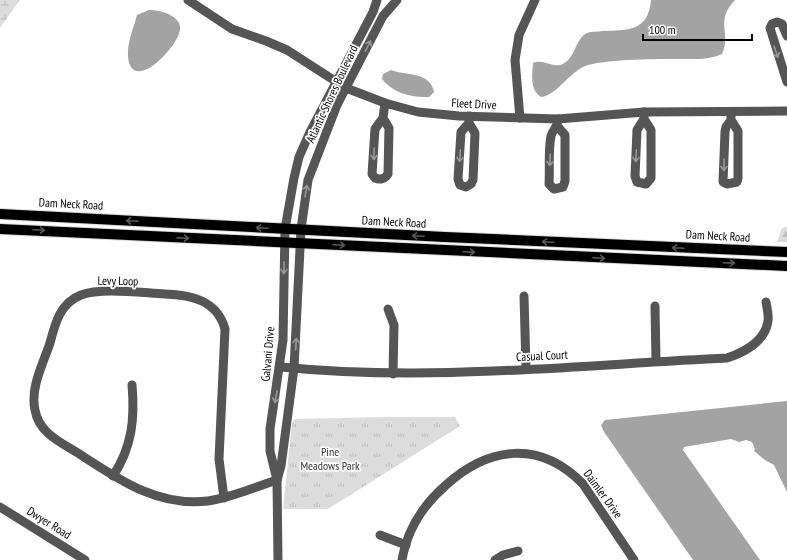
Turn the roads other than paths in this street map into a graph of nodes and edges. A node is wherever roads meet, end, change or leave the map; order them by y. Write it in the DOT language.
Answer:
graph roads {
  1 [pos="188,0"];
  2 [pos="377,0"];
  3 [pos="396,0"];
  4 [pos="535,0"];
  5 [pos="787,36"];
  6 [pos="336,81"];
  7 [pos="787,82"];
  8 [pos="346,88"];
  9 [pos="385,103"];
  10 [pos="787,111"];
  11 [pos="644,115"];
  12 [pos="731,116"];
  13 [pos="383,118"];
  14 [pos="520,118"];
  15 [pos="469,120"];
  16 [pos="558,123"];
  17 [pos="0,214"];
  18 [pos="0,228"];
  19 [pos="285,229"];
  20 [pos="301,230"];
  21 [pos="284,243"];
  22 [pos="300,244"];
  23 [pos="787,252"];
  24 [pos="787,266"];
  25 [pos="524,296"];
  26 [pos="766,302"];
  27 [pos="655,306"];
  28 [pos="388,309"];
  29 [pos="656,361"];
  30 [pos="281,367"];
  31 [pos="294,368"];
  32 [pos="526,368"];
  33 [pos="393,374"];
  34 [pos="132,385"];
  35 [pos="113,476"];
  36 [pos="277,480"];
  37 [pos="224,498"];
  38 [pos="0,507"];
  39 [pos="380,535"];
  40 [pos="406,545"];
  41 [pos="518,551"];
  42 [pos="85,560"];
  43 [pos="278,560"];
  44 [pos="402,560"];
  45 [pos="496,560"];
  46 [pos="634,560"];
  1 -- 6 [label="street, Fleet Drive"];
  2 -- 6 [label="street, Atlantic Shores Boulevard"];
  8 -- 3 [label="street, Atlantic Shores Boulevard, one-way"];
  4 -- 14 [label="street"];
  5 -- 7 [label="street, one-way"];
  6 -- 8 [label="street, Fleet Drive"];
  6 -- 19 [label="street, Atlantic Shores Boulevard"];
  8 -- 9 [label="street, Fleet Drive"];
  20 -- 8 [label="street, Atlantic Shores Boulevard, one-way"];
  9 -- 13 [label="street"];
  9 -- 15 [label="street, Fleet Drive"];
  10 -- 12 [label="street, Fleet Drive"];
  11 -- 11 [label="street, one-way"];
  11 -- 12 [label="street, Fleet Drive"];
  11 -- 16 [label="street, Fleet Drive"];
  12 -- 12 [label="street, one-way"];
  13 -- 13 [label="street, one-way"];
  14 -- 15 [label="street, Fleet Drive"];
  14 -- 16 [label="street, Fleet Drive"];
  15 -- 15 [label="street, one-way"];
  16 -- 16 [label="street, one-way"];
  19 -- 17 [label="main road, Dam Neck Road, one-way"];
  18 -- 21 [label="main road, one-way"];
  19 -- 20 [label="main road, Dam Neck Road"];
  19 -- 21 [label="street, Galvani Drive"];
  20 -- 22 [label="street, Galvani Drive"];
  23 -- 20 [label="main road, Dam Neck Road, one-way"];
  21 -- 22 [label="main road"];
  21 -- 30 [label="street, Galvani Drive, one-way"];
  22 -- 24 [label="main road, one-way"];
  31 -- 22 [label="street, Galvani Drive, one-way"];
  25 -- 32 [label="street"];
  26 -- 29 [label="street, Casual Court"];
  27 -- 29 [label="street"];
  28 -- 33 [label="street"];
  29 -- 32 [label="street, Casual Court"];
  30 -- 31 [label="street, Casual Court"];
  30 -- 36 [label="street, Galvani Drive, one-way"];
  31 -- 33 [label="street, Casual Court"];
  31 -- 36 [label="street, Galvani Drive"];
  32 -- 33 [label="street, Casual Court"];
  34 -- 35 [label="street"];
  35 -- 37 [label="street, Levy Loop"];
  35 -- 37 [label="street, Levy Loop"];
  36 -- 37 [label="street, Levy Loop"];
  36 -- 43 [label="street, Galvani Drive"];
  38 -- 42 [label="street, Dwyer Road"];
  39 -- 40 [label="street"];
  40 -- 44 [label="street, Daimler Drive"];
  40 -- 46 [label="street, Daimler Drive"];
  41 -- 45 [label="street"];
}
